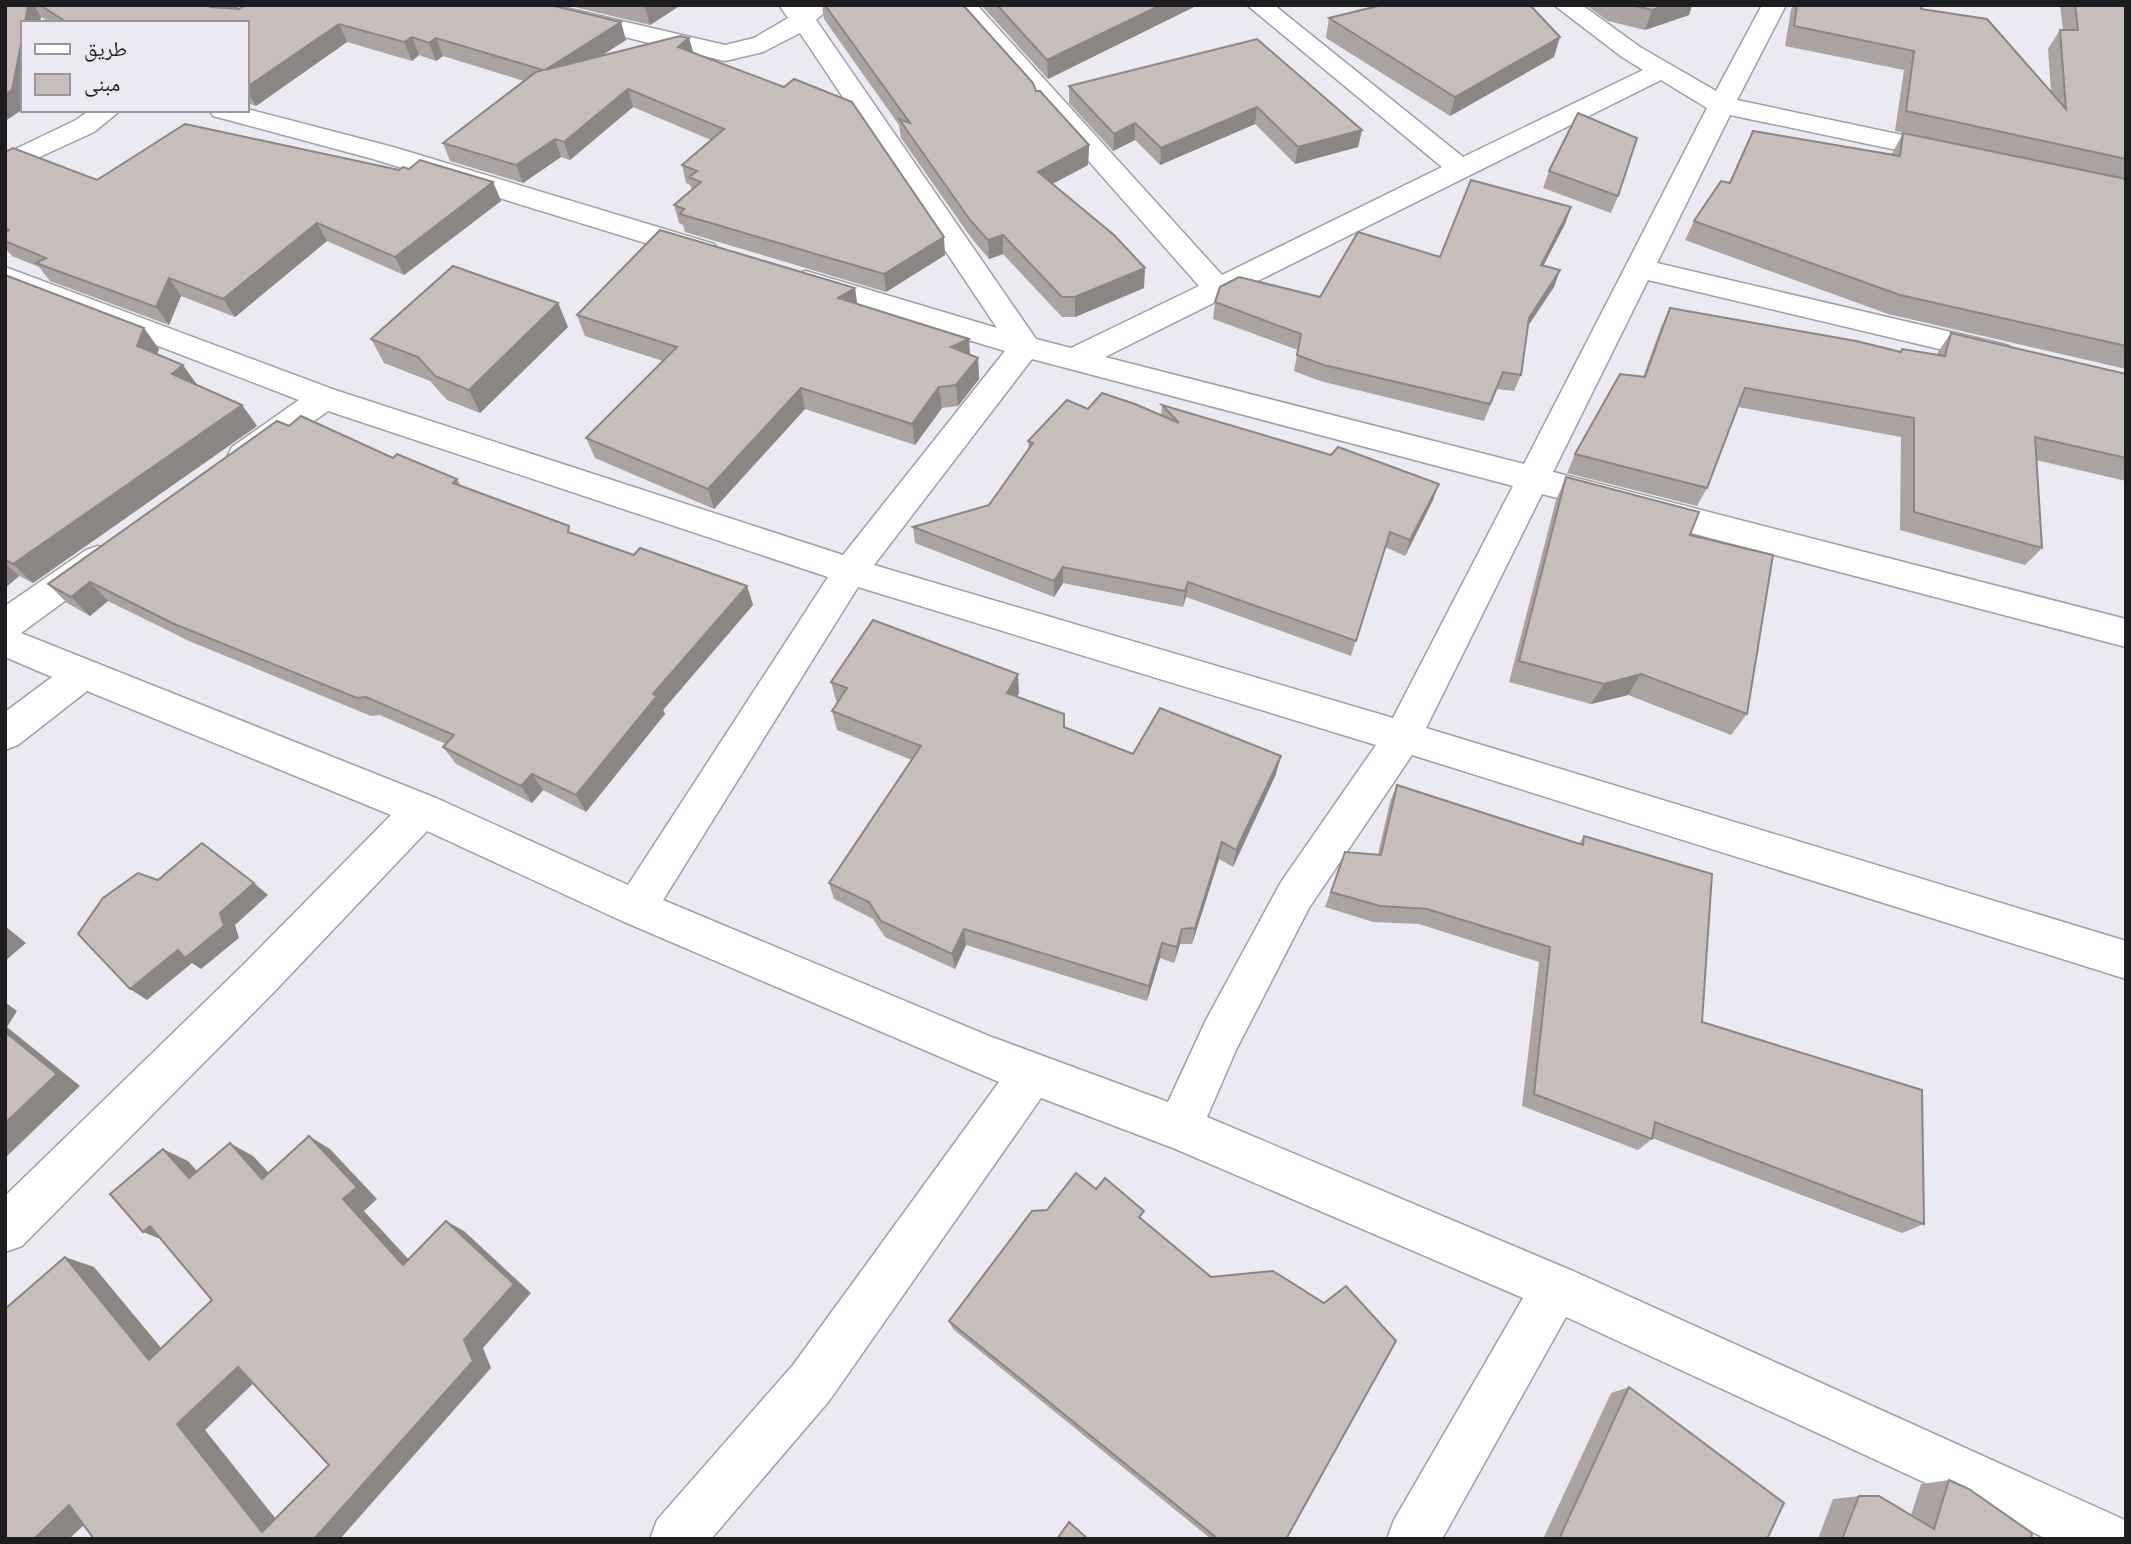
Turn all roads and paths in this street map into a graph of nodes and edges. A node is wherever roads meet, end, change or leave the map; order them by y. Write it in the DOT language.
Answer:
graph roads {
  1 [pos="520,5"];
  2 [pos="963,5"];
  3 [pos="1259,5"];
  4 [pos="1566,5"];
  5 [pos="1774,5"];
  6 [pos="805,10"];
  7 [pos="1662,70"];
  8 [pos="1721,105"];
  9 [pos="105,112"];
  10 [pos="229,112"];
  11 [pos="1978,159"];
  12 [pos="5,164"];
  13 [pos="1462,170"];
  14 [pos="727,258"];
  15 [pos="1639,268"];
  16 [pos="780,274"];
  17 [pos="5,276"];
  18 [pos="1218,289"];
  19 [pos="1025,347"];
  20 [pos="1075,359"];
  21 [pos="2031,361"];
  22 [pos="324,398"];
  23 [pos="222,471"];
  24 [pos="1532,481"];
  25 [pos="119,544"];
  26 [pos="850,571"];
  27 [pos="5,625"];
  28 [pos="2126,633"];
  29 [pos="5,642"];
  30 [pos="85,673"];
  31 [pos="5,734"];
  32 [pos="1403,737"];
  33 [pos="422,810"];
  34 [pos="636,908"];
  35 [pos="2126,960"];
  36 [pos="1032,1074"];
  37 [pos="1179,1128"];
  38 [pos="5,1229"];
  39 [pos="1556,1288"];
  40 [pos="676,1539"];
  41 [pos="1413,1539"];
  42 [pos="2106,1539"];
  1 -- 6 [label="street"];
  2 -- 18 [label="street"];
  3 -- 13 [label="street"];
  4 -- 7 [label="street"];
  5 -- 8 [label="street"];
  6 -- 19 [label="street"];
  7 -- 8 [label="street"];
  7 -- 13 [label="street"];
  8 -- 11 [label="street"];
  8 -- 15 [label="street"];
  9 -- 12 [label="street"];
  10 -- 14 [label="street"];
  13 -- 18 [label="street"];
  15 -- 21 [label="street"];
  15 -- 24 [label="street"];
  16 -- 19 [label="street"];
  17 -- 22 [label="street"];
  18 -- 20 [label="street"];
  19 -- 20 [label="street"];
  19 -- 26 [label="street"];
  20 -- 24 [label="street"];
  22 -- 23 [label="street"];
  22 -- 26 [label="street"];
  24 -- 28 [label="street"];
  24 -- 32 [label="street"];
  25 -- 27 [label="street"];
  26 -- 32 [label="street"];
  26 -- 34 [label="street"];
  29 -- 30 [label="street"];
  30 -- 31 [label="street"];
  30 -- 33 [label="street"];
  32 -- 35 [label="street"];
  32 -- 37 [label="street"];
  33 -- 34 [label="street"];
  33 -- 38 [label="street"];
  34 -- 36 [label="street"];
  36 -- 37 [label="street"];
  36 -- 40 [label="street"];
  37 -- 39 [label="street"];
  39 -- 41 [label="street"];
  39 -- 42 [label="street"];
}
